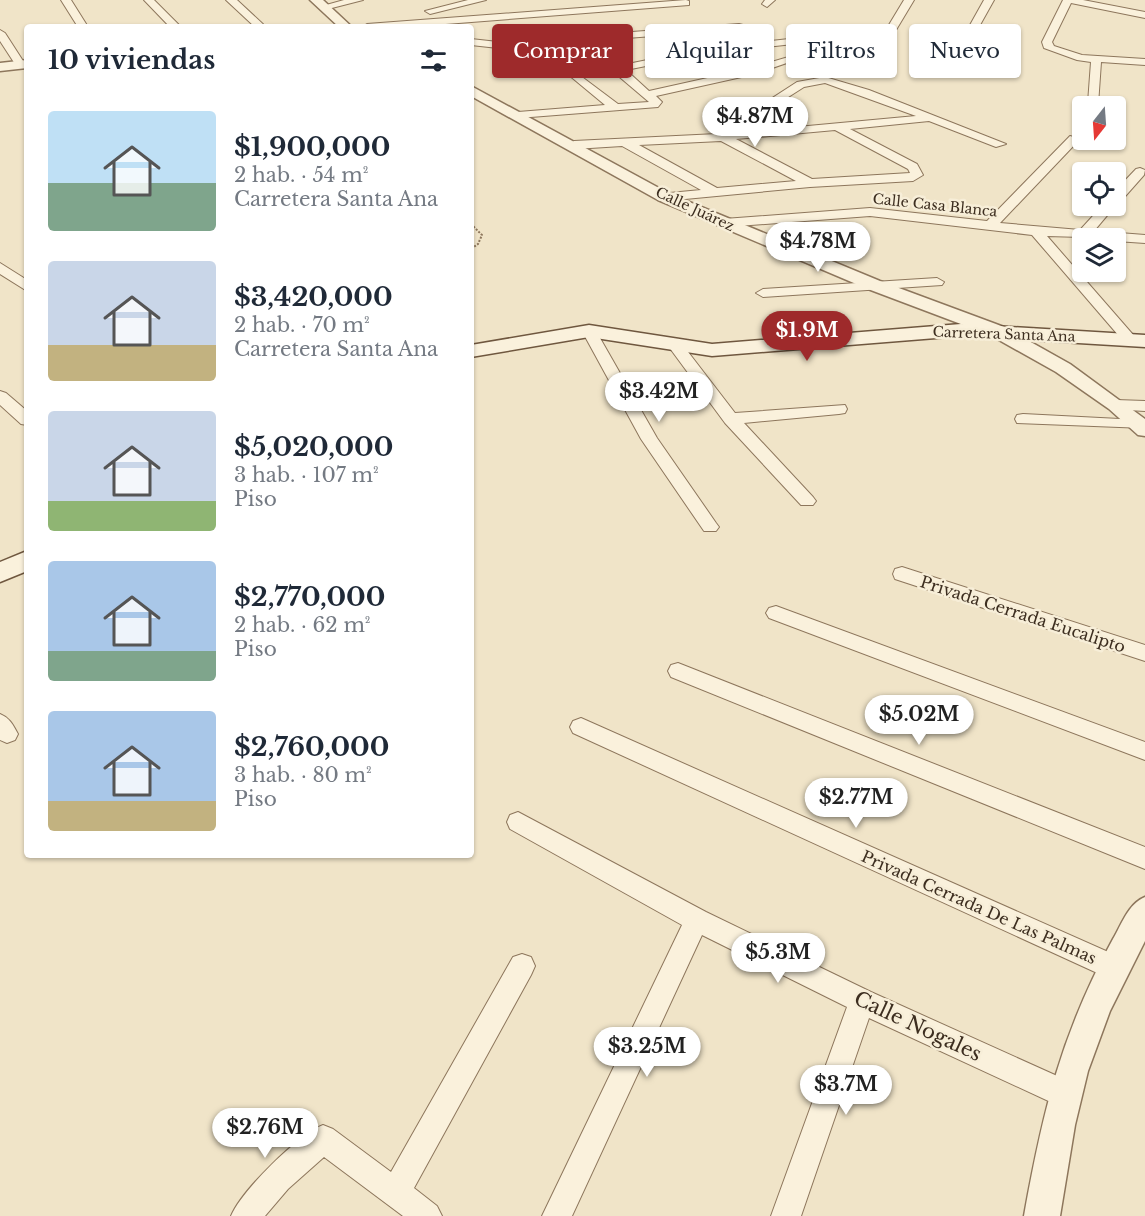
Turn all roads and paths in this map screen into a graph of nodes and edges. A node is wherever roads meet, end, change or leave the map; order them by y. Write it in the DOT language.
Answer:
graph roads {
  1 [pos="66,0"];
  2 [pos="149,0"];
  3 [pos="231,0"];
  4 [pos="358,0"];
  5 [pos="481,0"];
  6 [pos="909,0"];
  7 [pos="989,0"];
  8 [pos="1068,0"];
  9 [pos="657,2"];
  10 [pos="320,3"];
  11 [pos="686,3"];
  12 [pos="1145,15"];
  13 [pos="427,21"];
  14 [pos="81,24"];
  15 [pos="173,24"];
  16 [pos="258,24"];
  17 [pos="343,24"];
  18 [pos="370,24"];
  19 [pos="397,24"];
  20 [pos="433,24"];
  21 [pos="895,24"];
  22 [pos="976,24"];
  23 [pos="0,33"];
  24 [pos="645,34"];
  25 [pos="474,42"];
  26 [pos="786,42"];
  27 [pos="1096,60"];
  28 [pos="786,61"];
  29 [pos="1145,62"];
  30 [pos="24,64"];
  31 [pos="0,67"];
  32 [pos="578,78"];
  33 [pos="474,92"];
  34 [pos="650,94"];
  35 [pos="1094,96"];
  36 [pos="617,109"];
  37 [pos="518,115"];
  38 [pos="934,118"];
  39 [pos="836,126"];
  40 [pos="723,137"];
  41 [pos="1072,141"];
  42 [pos="624,142"];
  43 [pos="1000,144"];
  44 [pos="574,145"];
  45 [pos="1140,172"];
  46 [pos="810,183"];
  47 [pos="1126,187"];
  48 [pos="715,192"];
  49 [pos="664,197"];
  50 [pos="1100,216"];
  51 [pos="724,223"];
  52 [pos="990,226"];
  53 [pos="474,227"];
  54 [pos="1089,228"];
  55 [pos="1036,231"];
  56 [pos="1072,233"];
  57 [pos="1126,237"];
  58 [pos="1145,239"];
  59 [pos="474,247"];
  60 [pos="0,267"];
  61 [pos="937,282"];
  62 [pos="24,285"];
  63 [pos="874,285"];
  64 [pos="763,293"];
  65 [pos="589,331"];
  66 [pos="997,331"];
  67 [pos="1138,341"];
  68 [pos="677,347"];
  69 [pos="474,350"];
  70 [pos="0,396"];
  71 [pos="1116,405"];
  72 [pos="1145,406"];
  73 [pos="839,409"];
  74 [pos="24,417"];
  75 [pos="730,419"];
  76 [pos="1023,419"];
  77 [pos="1142,427"];
  78 [pos="807,501"];
  79 [pos="710,528"];
  80 [pos="24,561"];
  81 [pos="0,573"];
  82 [pos="902,574"];
  83 [pos="776,613"];
  84 [pos="1145,653"];
  85 [pos="678,671"];
  86 [pos="580,727"];
  87 [pos="1145,752"];
  88 [pos="518,822"];
  89 [pos="1145,858"];
  90 [pos="1145,910"];
  91 [pos="697,920"];
  92 [pos="1137,943"];
  93 [pos="522,966"];
  94 [pos="1114,968"];
  95 [pos="862,1001"];
  96 [pos="1065,1094"];
  97 [pos="395,1193"];
  98 [pos="246,1216"];
  99 [pos="427,1216"];
  100 [pos="557,1216"];
  101 [pos="786,1216"];
  102 [pos="1042,1216"];
  1 -- 14 [label="street"];
  2 -- 15 [label="street"];
  3 -- 16 [label="street"];
  4 -- 10 [label="street"];
  5 -- 18 [label="street"];
  6 -- 21 [label="street"];
  7 -- 22 [label="street"];
  8 -- 12 [label="street"];
  8 -- 27 [label="street"];
  9 -- 11 [label="street"];
  9 -- 13 [label="street"];
  10 -- 17 [label="street"];
  13 -- 19 [label="street"];
  13 -- 20 [label="street"];
  23 -- 30 [label="street"];
  24 -- 25 [label="street"];
  26 -- 34 [label="street"];
  27 -- 29 [label="street"];
  27 -- 35 [label="street"];
  28 -- 34 [label="street"];
  30 -- 31 [label="street"];
  32 -- 36 [label="street"];
  33 -- 37 [label="street, Calle Juárez"];
  34 -- 36 [label="street"];
  36 -- 37 [label="street"];
  37 -- 44 [label="street, Calle Juárez"];
  38 -- 39 [label="street"];
  38 -- 40 [label="street"];
  38 -- 43 [label="street"];
  39 -- 40 [label="street"];
  39 -- 46 [label="street"];
  40 -- 42 [label="street"];
  40 -- 46 [label="street"];
  41 -- 52 [label="street"];
  42 -- 44 [label="street"];
  42 -- 48 [label="street"];
  44 -- 49 [label="street, Calle Juárez"];
  45 -- 47 [label="street"];
  46 -- 48 [label="street"];
  48 -- 49 [label="street"];
  49 -- 51 [label="street, Calle Juárez"];
  50 -- 54 [label="street"];
  51 -- 52 [label="street, Calle Casa Blanca"];
  51 -- 63 [label="street, Calle Juárez"];
  52 -- 55 [label="street, Calle Casa Blanca"];
  53 -- 59 [label="path"];
  55 -- 56 [label="street, Calle Casa Blanca"];
  55 -- 67 [label="street"];
  57 -- 58 [label="street, Calle Casa Blanca"];
  60 -- 62 [label="street"];
  61 -- 63 [label="street"];
  63 -- 64 [label="street"];
  63 -- 66 [label="street, Calle Juárez"];
  65 -- 68 [label="main road, Carretera Santa Ana"];
  65 -- 69 [label="main road, Carretera Santa Ana"];
  65 -- 79 [label="street"];
  66 -- 67 [label="main road, Carretera Santa Ana"];
  66 -- 68 [label="main road, Carretera Santa Ana"];
  66 -- 71 [label="street, Calle Juárez"];
  68 -- 75 [label="street"];
  70 -- 74 [label="street"];
  71 -- 72 [label="street"];
  71 -- 77 [label="street, Calle Juárez"];
  73 -- 75 [label="street"];
  75 -- 78 [label="street"];
  76 -- 77 [label="street"];
  80 -- 81 [label="main road"];
  82 -- 84 [label="street, Privada Cerrada Eucalipto"];
  83 -- 87 [label="street"];
  85 -- 89 [label="street"];
  86 -- 94 [label="street, Privada Cerrada De Las Palmas"];
  88 -- 91 [label="street, Calle Nogales"];
  90 -- 92 [label="street"];
  91 -- 95 [label="street, Calle Nogales"];
  91 -- 100 [label="street"];
  92 -- 94 [label="street"];
  93 -- 97 [label="street"];
  94 -- 96 [label="street"];
  95 -- 96 [label="street, Calle Nogales"];
  95 -- 101 [label="street"];
  96 -- 102 [label="street"];
  97 -- 98 [label="street"];
  97 -- 99 [label="street"];
}
